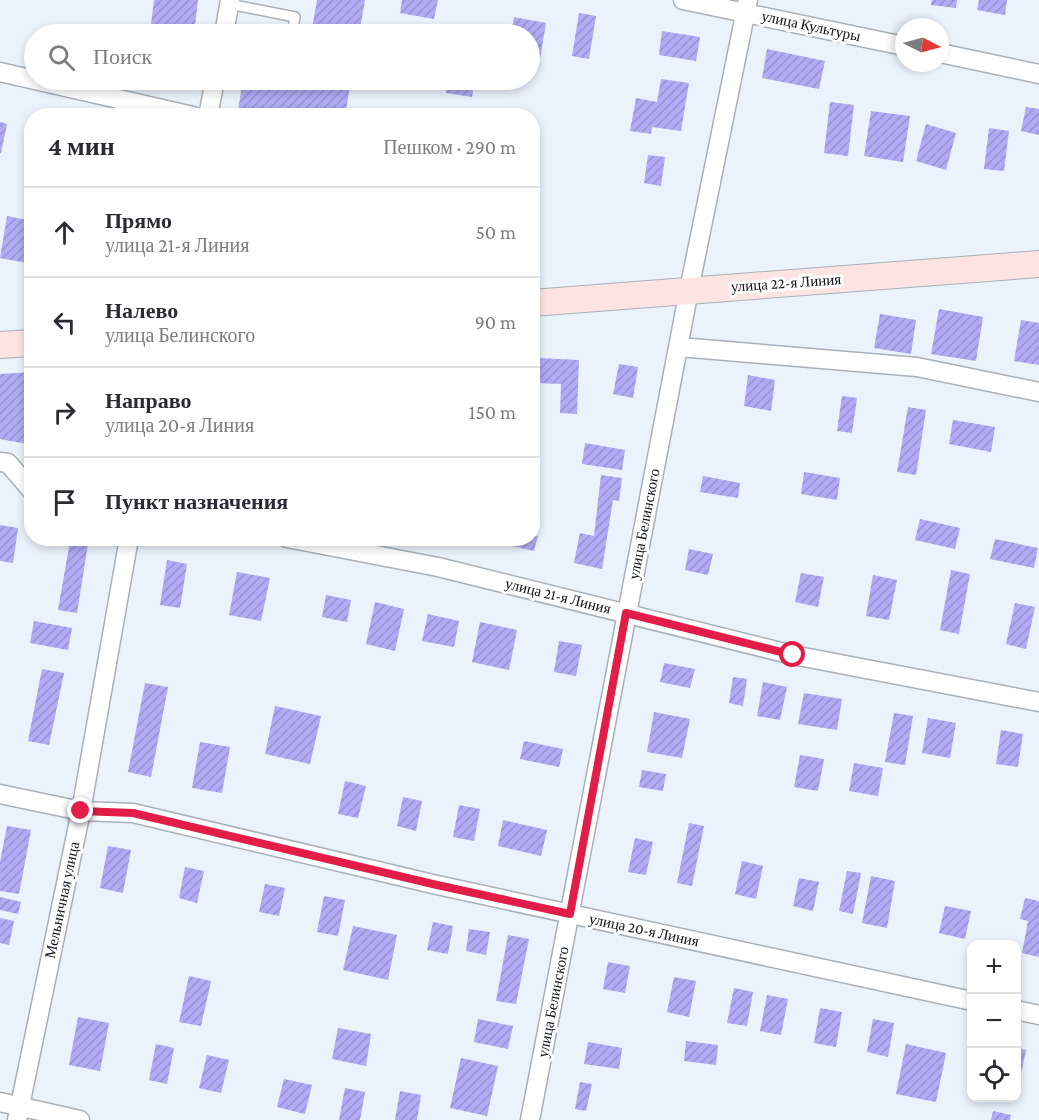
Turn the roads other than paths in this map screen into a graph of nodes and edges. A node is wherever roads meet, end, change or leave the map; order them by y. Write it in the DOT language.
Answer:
graph roads {
  1 [pos="683,0"];
  2 [pos="230,2"];
  3 [pos="746,6"];
  4 [pos="226,24"];
  5 [pos="294,24"];
  6 [pos="895,44"];
  7 [pos="949,55"];
  8 [pos="0,72"];
  9 [pos="1039,74"];
  10 [pos="24,77"];
  11 [pos="79,90"];
  12 [pos="213,90"];
  13 [pos="158,108"];
  14 [pos="210,108"];
  15 [pos="1039,264"];
  16 [pos="689,290"];
  17 [pos="540,302"];
  18 [pos="24,344"];
  19 [pos="0,345"];
  20 [pos="679,347"];
  21 [pos="1039,392"];
  22 [pos="0,462"];
  23 [pos="24,482"];
  24 [pos="128,546"];
  25 [pos="329,546"];
  26 [pos="626,613"];
  27 [pos="1039,702"];
  28 [pos="0,794"];
  29 [pos="81,811"];
  30 [pos="570,914"];
  31 [pos="967,1000"];
  32 [pos="1021,1011"];
  33 [pos="1039,1015"];
  34 [pos="0,1102"];
  35 [pos="18,1114"];
  36 [pos="80,1120"];
  37 [pos="530,1120"];
  1 -- 3 [label="street, улица Культуры"];
  2 -- 4 [label="street"];
  2 -- 5 [label="lane"];
  3 -- 6 [label="street, улица Культуры"];
  3 -- 16 [label="street, улица Белинского"];
  7 -- 9 [label="street"];
  8 -- 10 [label="street"];
  11 -- 13 [label="street"];
  12 -- 14 [label="street"];
  15 -- 16 [label="main road, улица 22-я Линия"];
  16 -- 17 [label="main road, улица 22-я Линия"];
  16 -- 20 [label="street, улица Белинского"];
  18 -- 19 [label="main road"];
  20 -- 21 [label="street"];
  20 -- 26 [label="street, улица Белинского"];
  22 -- 23 [label="street"];
  24 -- 29 [label="street, Мельничная улица"];
  25 -- 26 [label="street, улица 21-я Линия"];
  26 -- 27 [label="street, улица 21-я Линия"];
  26 -- 30 [label="street, улица Белинского"];
  28 -- 29 [label="street, улица 20-я Линия"];
  29 -- 30 [label="street, улица 20-я Линия"];
  29 -- 35 [label="street, Мельничная улица"];
  30 -- 31 [label="street, улица 20-я Линия"];
  30 -- 37 [label="street, улица Белинского"];
  32 -- 33 [label="street"];
  34 -- 35 [label="street"];
  35 -- 36 [label="street"];
}
